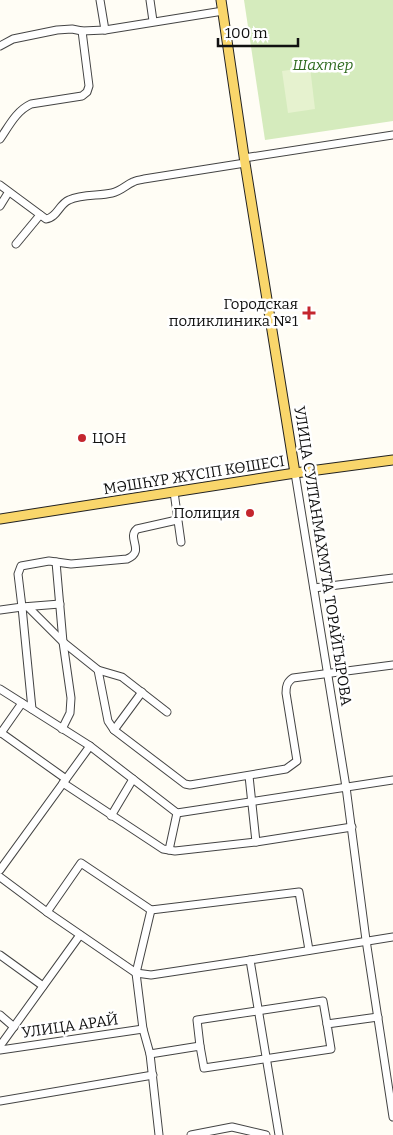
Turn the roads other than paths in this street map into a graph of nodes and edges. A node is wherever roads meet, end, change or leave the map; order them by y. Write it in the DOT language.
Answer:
graph roads {
  1 [pos="100,0"];
  2 [pos="150,0"];
  3 [pos="222,0"];
  4 [pos="223,11"];
  5 [pos="153,21"];
  6 [pos="105,30"];
  7 [pos="82,31"];
  8 [pos="0,46"];
  9 [pos="393,135"];
  10 [pos="0,139"];
  11 [pos="244,160"];
  12 [pos="0,186"];
  13 [pos="8,193"];
  14 [pos="0,206"];
  15 [pos="40,215"];
  16 [pos="16,244"];
  17 [pos="393,460"];
  18 [pos="295,473"];
  19 [pos="174,492"];
  20 [pos="0,519"];
  21 [pos="177,520"];
  22 [pos="181,542"];
  23 [pos="56,562"];
  24 [pos="393,578"];
  25 [pos="314,588"];
  26 [pos="60,604"];
  27 [pos="25,607"];
  28 [pos="0,610"];
  29 [pos="63,642"];
  30 [pos="393,665"];
  31 [pos="98,670"];
  32 [pos="328,673"];
  33 [pos="0,688"];
  34 [pos="142,692"];
  35 [pos="22,703"];
  36 [pos="32,709"];
  37 [pos="167,712"];
  38 [pos="62,729"];
  39 [pos="114,730"];
  40 [pos="1,732"];
  41 [pos="90,746"];
  42 [pos="248,776"];
  43 [pos="133,779"];
  44 [pos="393,780"];
  45 [pos="65,781"];
  46 [pos="346,787"];
  47 [pos="252,801"];
  48 [pos="177,813"];
  49 [pos="111,816"];
  50 [pos="352,828"];
  51 [pos="256,842"];
  52 [pos="169,850"];
  53 [pos="0,870"];
  54 [pos="0,876"];
  55 [pos="151,910"];
  56 [pos="47,912"];
  57 [pos="80,935"];
  58 [pos="393,936"];
  59 [pos="366,940"];
  60 [pos="309,950"];
  61 [pos="0,955"];
  62 [pos="250,960"];
  63 [pos="136,972"];
  64 [pos="43,986"];
  65 [pos="258,1011"];
  66 [pos="0,1015"];
  67 [pos="378,1016"];
  68 [pos="327,1024"];
  69 [pos="14,1027"];
  70 [pos="143,1029"];
  71 [pos="0,1046"];
  72 [pos="200,1046"];
  73 [pos="0,1050"];
  74 [pos="150,1054"];
  75 [pos="266,1058"];
  76 [pos="153,1075"];
  77 [pos="0,1101"];
  78 [pos="393,1117"];
  79 [pos="159,1135"];
  80 [pos="191,1135"];
  81 [pos="266,1135"];
  82 [pos="279,1135"];
  1 -- 6 [label="street"];
  2 -- 5 [label="street"];
  3 -- 4 [label="main road, УЛИЦА СУЛТАНМАХМУТА ТОРАЙГЫРОВА"];
  4 -- 5 [label="street"];
  4 -- 11 [label="main road, УЛИЦА СУЛТАНМАХМУТА ТОРАЙГЫРОВА"];
  5 -- 6 [label="street"];
  6 -- 7 [label="street"];
  7 -- 8 [label="street"];
  7 -- 10 [label="street"];
  9 -- 11 [label="street"];
  11 -- 15 [label="street"];
  11 -- 18 [label="main road, УЛИЦА СУЛТАНМАХМУТА ТОРАЙГЫРОВА"];
  12 -- 13 [label="street"];
  13 -- 14 [label="street"];
  13 -- 15 [label="street"];
  15 -- 16 [label="street"];
  17 -- 18 [label="main road, МӘШҺҮР ЖҮСІП КӨШЕСІ"];
  18 -- 19 [label="main road, МӘШҺҮР ЖҮСІП КӨШЕСІ"];
  18 -- 25 [label="street, УЛИЦА СУЛТАНМАХМУТА ТОРАЙГЫРОВА"];
  19 -- 20 [label="main road, МӘШҺҮР ЖҮСІП КӨШЕСІ"];
  19 -- 21 [label="street"];
  21 -- 22 [label="street"];
  21 -- 23 [label="street"];
  23 -- 26 [label="street"];
  23 -- 27 [label="street"];
  24 -- 25 [label="street"];
  25 -- 32 [label="street, УЛИЦА СУЛТАНМАХМУТА ТОРАЙГЫРОВА"];
  26 -- 27 [label="street"];
  26 -- 29 [label="street"];
  27 -- 28 [label="street"];
  27 -- 29 [label="street"];
  27 -- 36 [label="street"];
  29 -- 31 [label="street"];
  29 -- 38 [label="street"];
  30 -- 32 [label="street"];
  31 -- 34 [label="street"];
  31 -- 39 [label="street"];
  32 -- 42 [label="street"];
  32 -- 46 [label="street, УЛИЦА СУЛТАНМАХМУТА ТОРАЙГЫРОВА"];
  33 -- 35 [label="street"];
  34 -- 37 [label="street"];
  34 -- 39 [label="street"];
  35 -- 36 [label="street"];
  35 -- 40 [label="street"];
  36 -- 38 [label="street"];
  38 -- 41 [label="street"];
  39 -- 42 [label="street"];
  40 -- 45 [label="street"];
  41 -- 43 [label="street"];
  41 -- 45 [label="street"];
  42 -- 47 [label="street"];
  43 -- 48 [label="street"];
  43 -- 49 [label="street"];
  44 -- 46 [label="street"];
  45 -- 49 [label="street"];
  45 -- 53 [label="street"];
  46 -- 47 [label="street"];
  46 -- 50 [label="street, УЛИЦА СУЛТАНМАХМУТА ТОРАЙГЫРОВА"];
  47 -- 48 [label="street"];
  47 -- 51 [label="street"];
  48 -- 52 [label="street"];
  49 -- 52 [label="street"];
  50 -- 51 [label="street"];
  50 -- 59 [label="street, УЛИЦА СУЛТАНМАХМУТА ТОРАЙГЫРОВА"];
  51 -- 52 [label="street"];
  54 -- 56 [label="street"];
  55 -- 56 [label="street"];
  55 -- 60 [label="street"];
  55 -- 63 [label="street"];
  56 -- 57 [label="street"];
  57 -- 63 [label="street"];
  57 -- 64 [label="street"];
  58 -- 59 [label="street"];
  59 -- 60 [label="street"];
  59 -- 67 [label="street, УЛИЦА СУЛТАНМАХМУТА ТОРАЙГЫРОВА"];
  60 -- 62 [label="street"];
  61 -- 64 [label="street"];
  62 -- 63 [label="street"];
  62 -- 65 [label="street"];
  63 -- 70 [label="street"];
  64 -- 69 [label="street"];
  65 -- 68 [label="street"];
  65 -- 72 [label="street"];
  65 -- 75 [label="street"];
  66 -- 69 [label="street"];
  67 -- 68 [label="street"];
  67 -- 78 [label="street, УЛИЦА СУЛТАНМАХМУТА ТОРАЙГЫРОВА"];
  68 -- 75 [label="street"];
  69 -- 71 [label="street"];
  70 -- 73 [label="street, УЛИЦА АРАЙ"];
  70 -- 74 [label="street"];
  72 -- 74 [label="street"];
  72 -- 75 [label="street"];
  74 -- 76 [label="street"];
  75 -- 82 [label="street"];
  76 -- 77 [label="street"];
  76 -- 79 [label="street"];
  80 -- 81 [label="street"];
}
